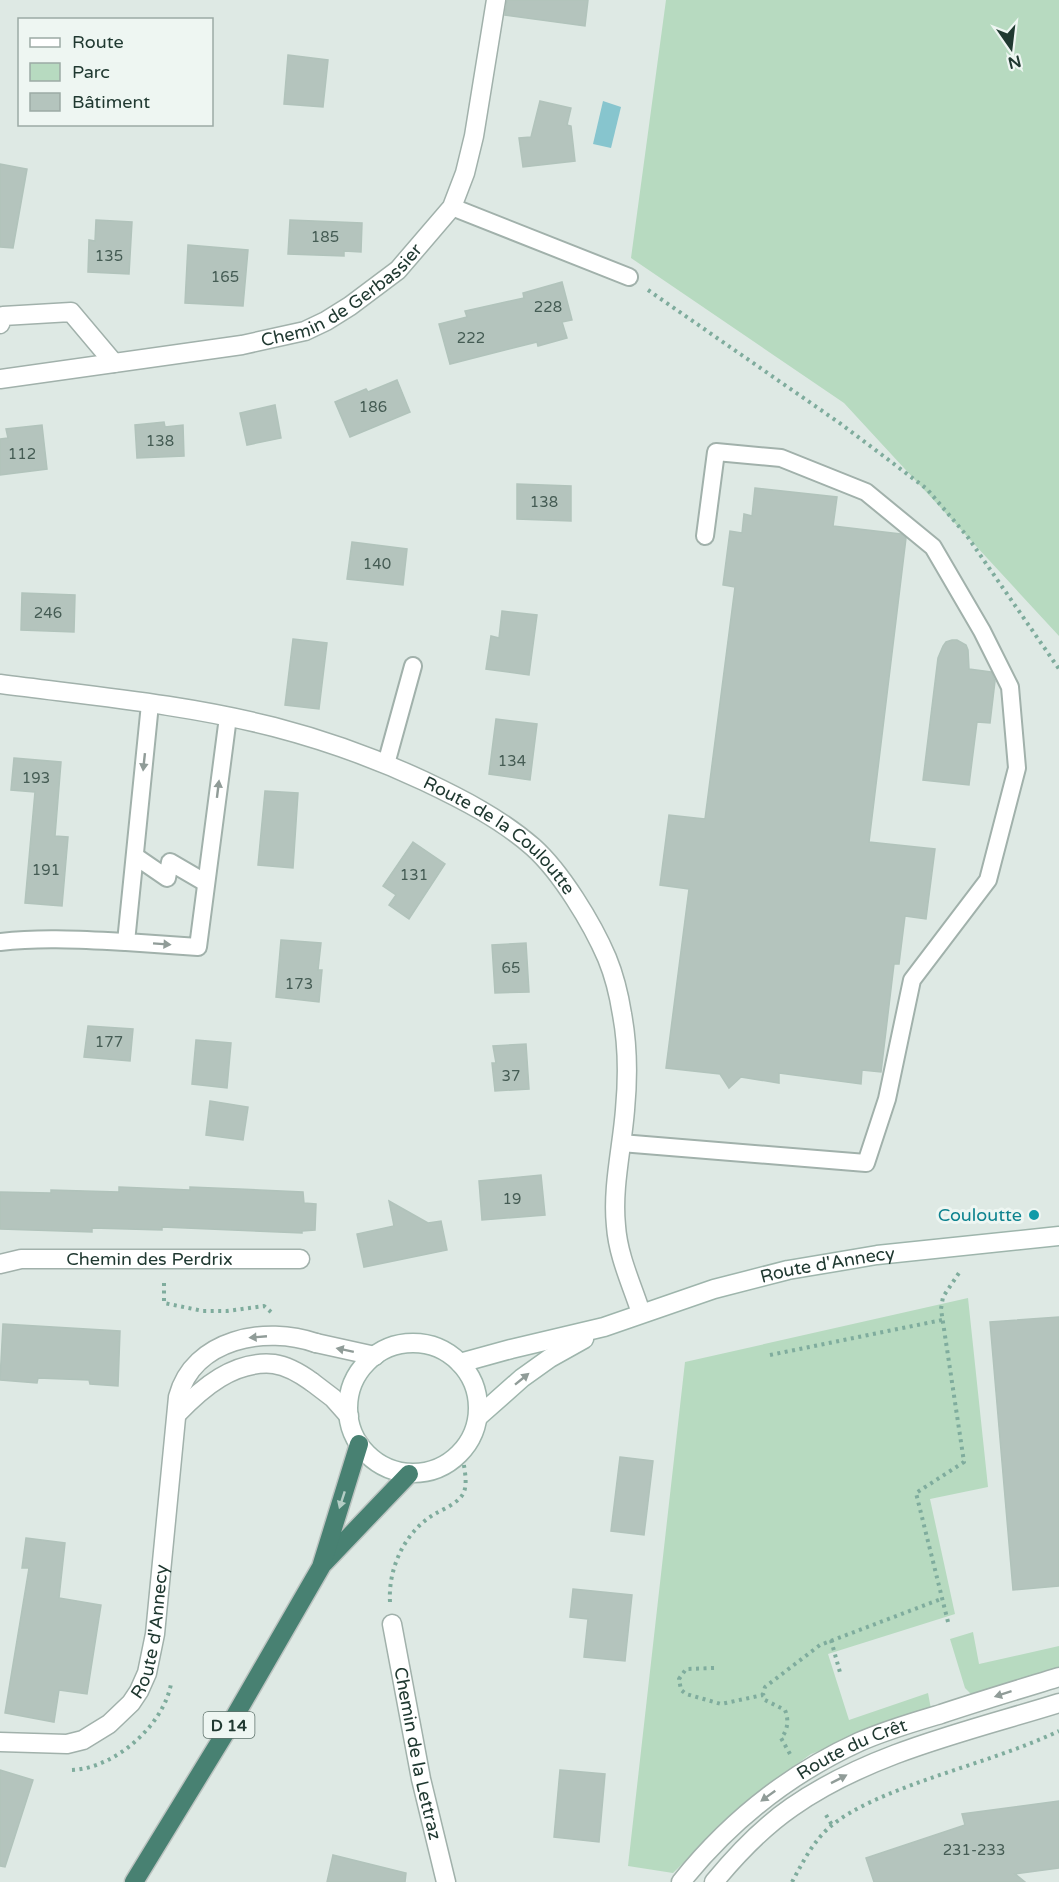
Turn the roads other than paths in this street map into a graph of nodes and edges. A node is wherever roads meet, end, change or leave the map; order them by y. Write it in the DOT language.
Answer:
graph roads {
  1 [pos="496,0"];
  2 [pos="452,207"];
  3 [pos="629,277"];
  4 [pos="0,324"];
  5 [pos="114,363"];
  6 [pos="0,379"];
  7 [pos="705,536"];
  8 [pos="413,666"];
  9 [pos="0,684"];
  10 [pos="150,704"];
  11 [pos="228,717"];
  12 [pos="386,764"];
  13 [pos="135,856"];
  14 [pos="206,883"];
  15 [pos="0,942"];
  16 [pos="126,942"];
  17 [pos="621,1143"];
  18 [pos="1059,1236"];
  19 [pos="300,1259"];
  20 [pos="0,1264"];
  21 [pos="641,1313"];
  22 [pos="604,1328"];
  23 [pos="375,1356"];
  24 [pos="460,1363"];
  25 [pos="177,1414"];
  26 [pos="349,1416"];
  27 [pos="478,1417"];
  28 [pos="359,1444"];
  29 [pos="409,1474"];
  30 [pos="321,1567"];
  31 [pos="392,1624"];
  32 [pos="1059,1677"];
  33 [pos="1059,1702"];
  34 [pos="0,1742"];
  35 [pos="134,1882"];
  36 [pos="446,1882"];
  37 [pos="681,1882"];
  38 [pos="714,1882"];
  1 -- 2 [label="street, Chemin de Gerbassier"];
  2 -- 3 [label="lane"];
  2 -- 5 [label="street, Chemin de Gerbassier"];
  4 -- 5 [label="street"];
  5 -- 6 [label="street, Chemin de Gerbassier"];
  7 -- 17 [label="lane"];
  8 -- 12 [label="lane"];
  9 -- 10 [label="street, Route de la Couloutte"];
  10 -- 11 [label="street, Route de la Couloutte"];
  10 -- 13 [label="lane, one-way"];
  11 -- 12 [label="street, Route de la Couloutte"];
  14 -- 11 [label="lane, one-way"];
  12 -- 17 [label="street, Route de la Couloutte"];
  13 -- 14 [label="lane"];
  13 -- 16 [label="lane"];
  16 -- 14 [label="lane, one-way"];
  15 -- 16 [label="lane"];
  17 -- 21 [label="street, Route de la Couloutte"];
  18 -- 21 [label="street, Route d'Annecy"];
  19 -- 20 [label="street, Chemin des Perdrix"];
  21 -- 22 [label="street, Route d'Annecy"];
  22 -- 24 [label="street, Route d'Annecy"];
  27 -- 22 [label="street, Route d'Annecy, one-way"];
  23 -- 24 [label="street, Route d'Annecy"];
  23 -- 25 [label="street, Route d'Annecy, one-way"];
  23 -- 26 [label="street, Route d'Annecy"];
  24 -- 27 [label="street, Route d'Annecy"];
  25 -- 26 [label="street, Route d'Annecy"];
  25 -- 34 [label="street, Route d'Annecy"];
  26 -- 28 [label="street, Route d'Annecy"];
  27 -- 29 [label="street, Route d'Annecy"];
  28 -- 29 [label="street, Route d'Annecy"];
  28 -- 30 [label="highway, D 14, one-way"];
  29 -- 30 [label="highway, D 14"];
  30 -- 35 [label="highway, D 14"];
  31 -- 36 [label="street, Chemin de la Lettraz"];
  32 -- 37 [label="street, Route du Crêt, one-way"];
  38 -- 33 [label="street, Route du Crêt, one-way"];
}
